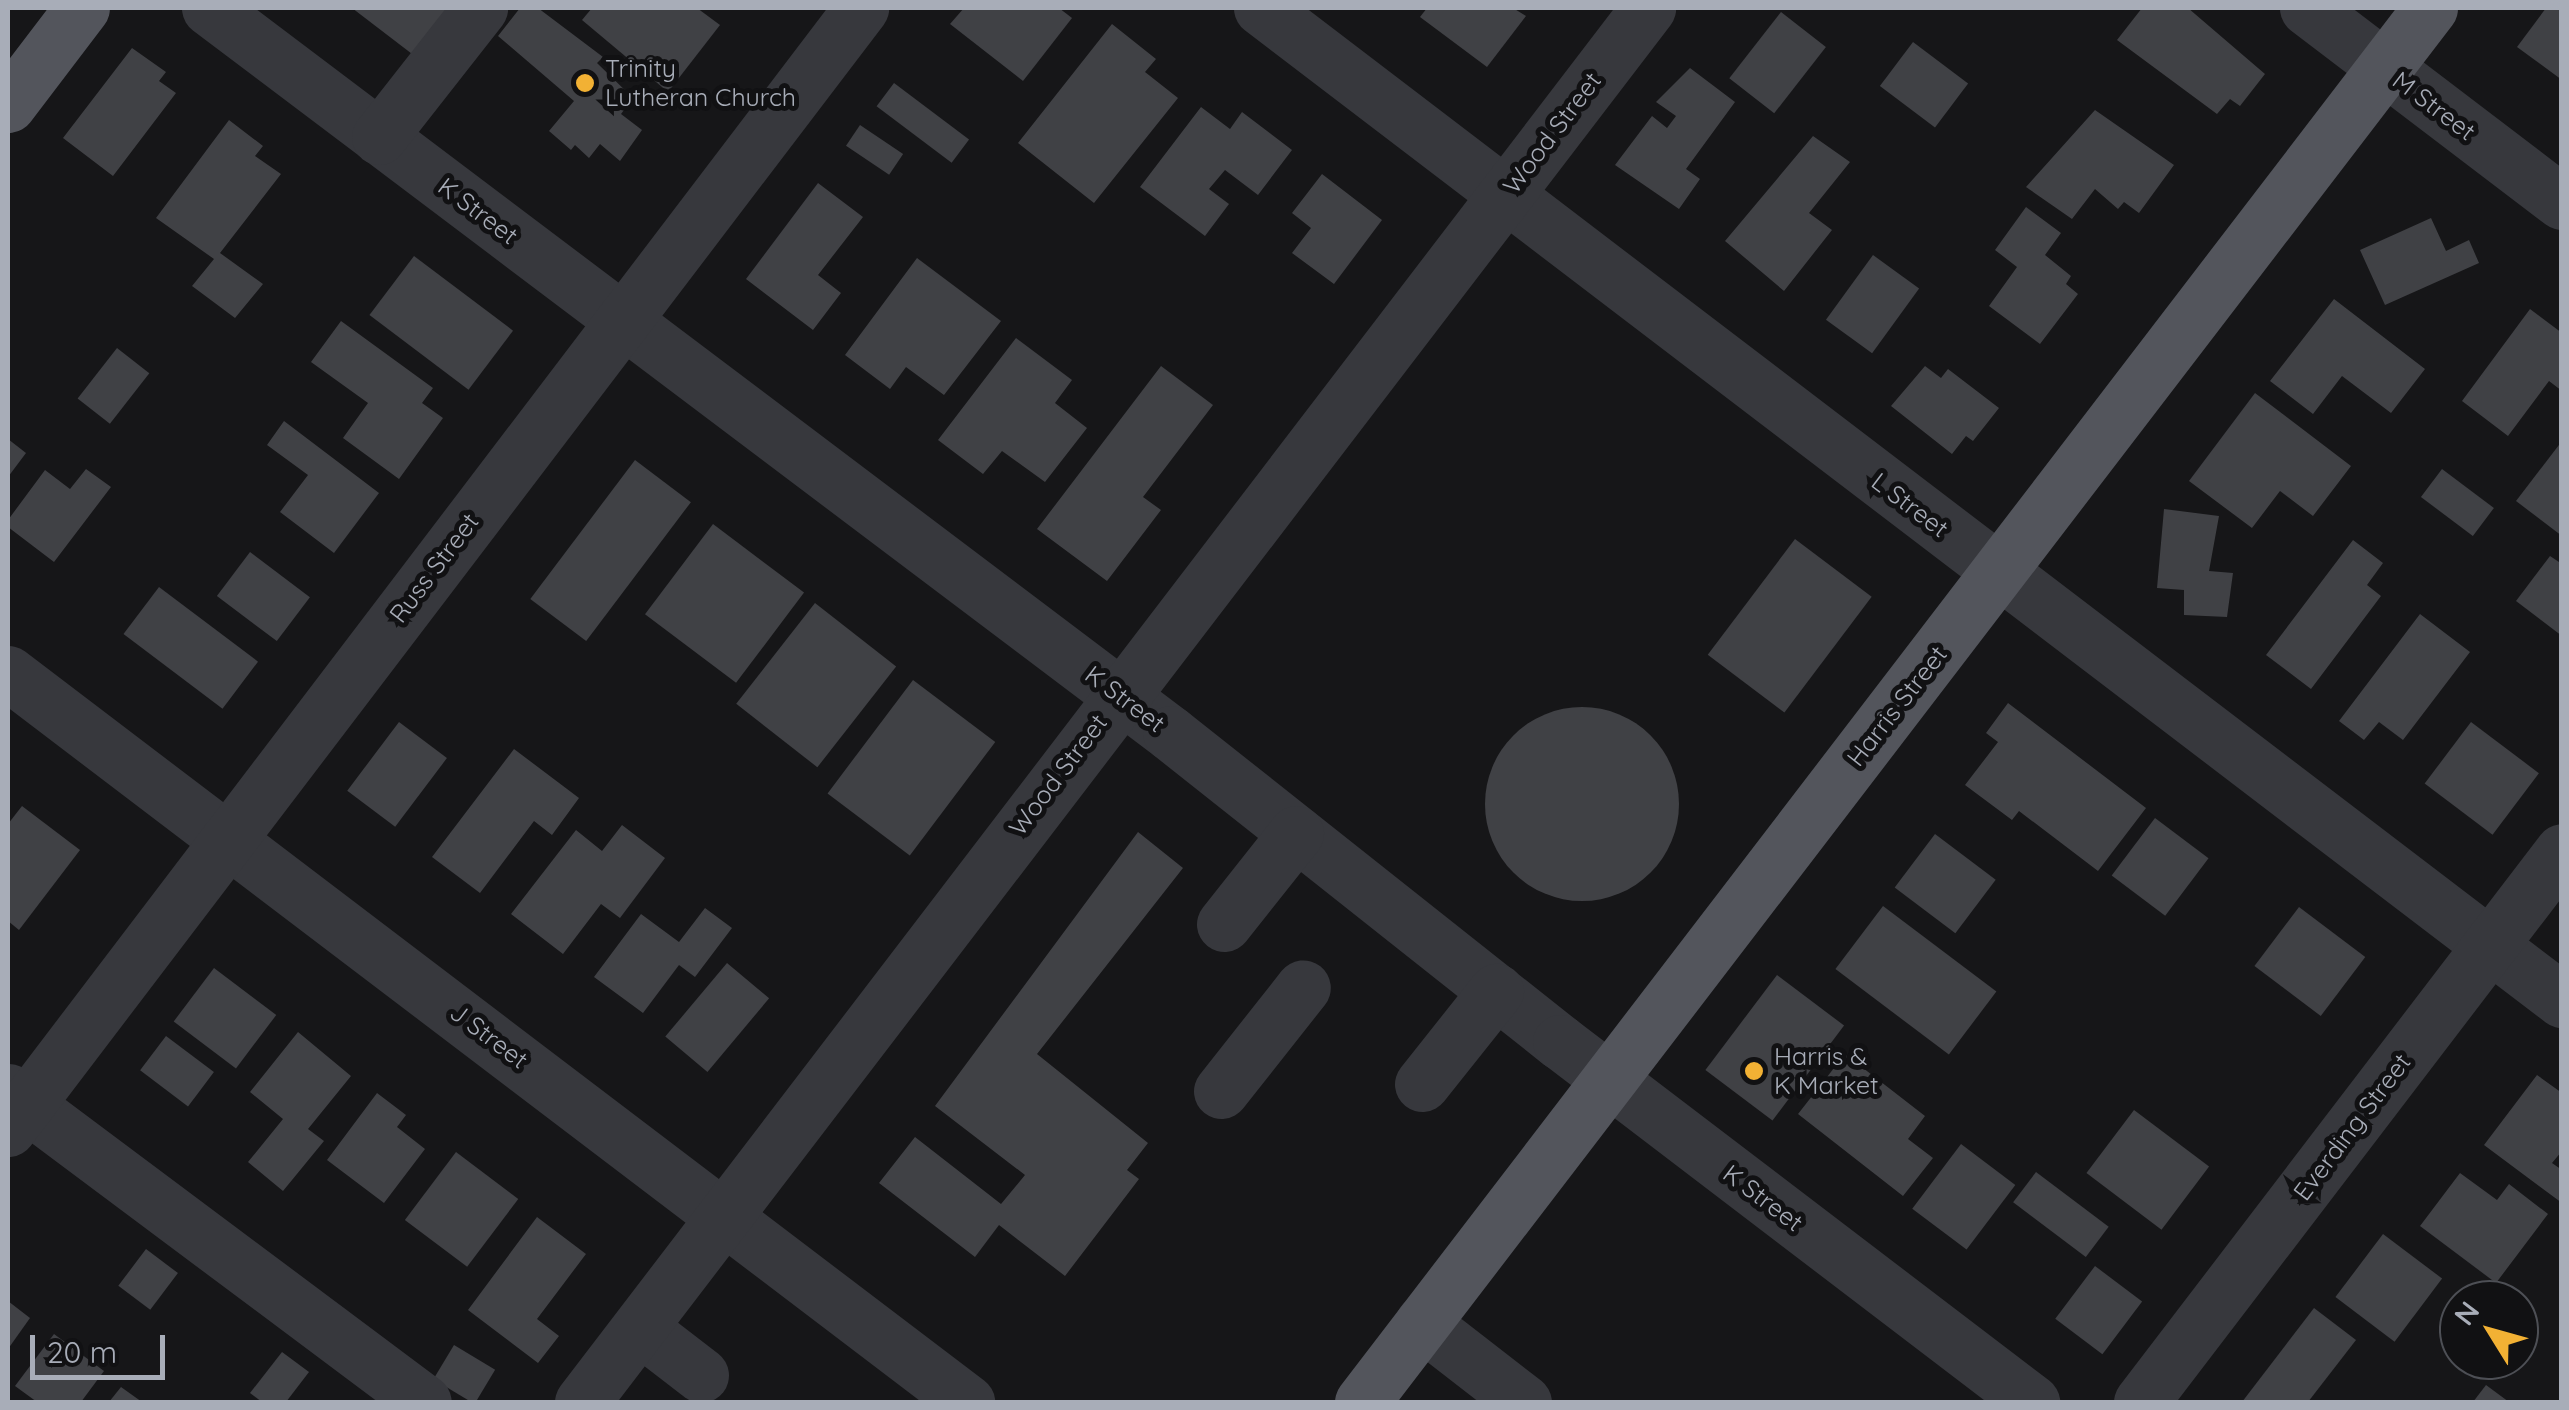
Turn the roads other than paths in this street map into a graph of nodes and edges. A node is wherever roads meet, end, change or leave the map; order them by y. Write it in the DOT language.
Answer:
graph roads {
  1 [pos="82,8"];
  2 [pos="209,8"];
  3 [pos="480,8"];
  4 [pos="861,8"];
  5 [pos="1260,8"];
  6 [pos="1648,8"];
  7 [pos="2307,8"];
  8 [pos="2430,8"];
  9 [pos="2384,68"];
  10 [pos="8,105"];
  11 [pos="380,137"];
  12 [pos="1502,197"];
  13 [pos="2562,202"];
  14 [pos="622,320"];
  15 [pos="1998,573"];
  16 [pos="8,672"];
  17 [pos="1120,694"];
  18 [pos="1296,833"];
  19 [pos="229,839"];
  20 [pos="2562,851"];
  21 [pos="1224,924"];
  22 [pos="2491,946"];
  23 [pos="1303,987"];
  24 [pos="1496,992"];
  25 [pos="2562,1000"];
  26 [pos="1609,1080"];
  27 [pos="1422,1084"];
  28 [pos="1221,1091"];
  29 [pos="13,1108"];
  30 [pos="725,1216"];
  31 [pos="1422,1322"];
  32 [pos="640,1328"];
  33 [pos="701,1376"];
  34 [pos="424,1402"];
  35 [pos="582,1402"];
  36 [pos="968,1402"];
  37 [pos="1362,1402"];
  38 [pos="1524,1402"];
  39 [pos="2032,1402"];
  40 [pos="2141,1402"];
  1 -- 10 [label="main road"];
  2 -- 11 [label="street, K Street"];
  3 -- 11 [label="street"];
  4 -- 14 [label="street, Russ Street"];
  5 -- 12 [label="street, L Street"];
  6 -- 12 [label="street, Wood Street"];
  7 -- 9 [label="street, M Street"];
  8 -- 9 [label="main road, Harris Street"];
  9 -- 13 [label="street, M Street"];
  9 -- 15 [label="main road, Harris Street"];
  11 -- 14 [label="street, K Street"];
  12 -- 15 [label="street, L Street"];
  12 -- 17 [label="street, Wood Street"];
  14 -- 17 [label="street, K Street"];
  14 -- 19 [label="street, Russ Street"];
  15 -- 22 [label="street, L Street"];
  15 -- 26 [label="main road, Harris Street"];
  16 -- 19 [label="street, J Street"];
  17 -- 18 [label="street, K Street"];
  17 -- 30 [label="street, Wood Street"];
  18 -- 21 [label="street"];
  18 -- 24 [label="street, K Street"];
  19 -- 29 [label="street, Russ Street"];
  19 -- 30 [label="street, J Street"];
  20 -- 22 [label="street, Everding Street"];
  22 -- 25 [label="street, L Street"];
  22 -- 40 [label="street, Everding Street"];
  23 -- 28 [label="street"];
  24 -- 26 [label="street, K Street"];
  24 -- 27 [label="street"];
  26 -- 31 [label="main road, Harris Street"];
  26 -- 39 [label="street, K Street"];
  29 -- 34 [label="street"];
  30 -- 32 [label="street, Wood Street"];
  30 -- 36 [label="street, J Street"];
  31 -- 37 [label="main road, Harris Street"];
  31 -- 38 [label="street"];
  32 -- 33 [label="street"];
  32 -- 35 [label="street, Wood Street"];
}
